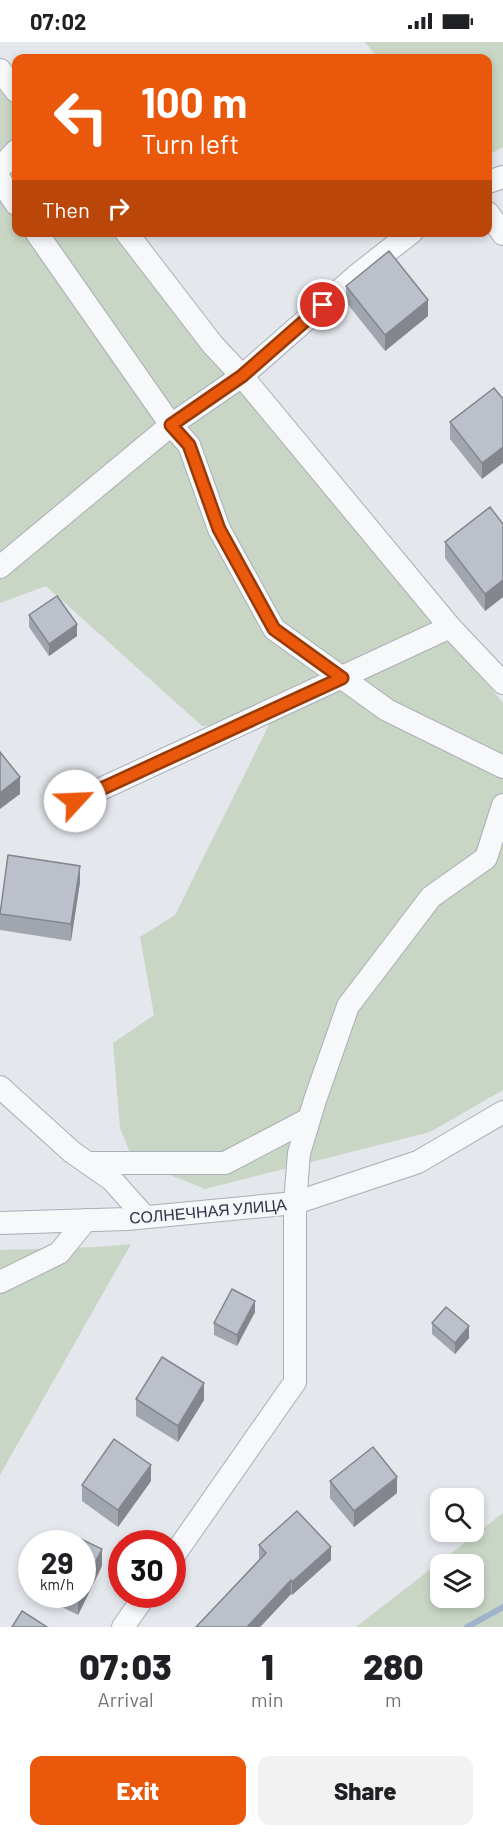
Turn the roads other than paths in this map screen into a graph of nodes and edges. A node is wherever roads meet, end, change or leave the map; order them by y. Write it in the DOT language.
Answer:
graph roads {
  1 [pos="0,70"];
  2 [pos="12,86"];
  3 [pos="12,154"];
  4 [pos="0,168"];
  5 [pos="0,180"];
  6 [pos="12,198"];
  7 [pos="492,219"];
  8 [pos="503,234"];
  9 [pos="39,237"];
  10 [pos="130,237"];
  11 [pos="406,237"];
  12 [pos="242,376"];
  13 [pos="171,425"];
  14 [pos="0,567"];
  15 [pos="450,627"];
  16 [pos="342,678"];
  17 [pos="503,683"];
  18 [pos="503,767"];
  19 [pos="75,801"];
  20 [pos="503,805"];
  21 [pos="0,1087"];
  22 [pos="503,1112"];
  23 [pos="309,1119"];
  24 [pos="88,1163"];
  25 [pos="295,1203"];
  26 [pos="145,1217"];
  27 [pos="86,1220"];
  28 [pos="0,1223"];
  29 [pos="0,1282"];
  30 [pos="186,1538"];
  31 [pos="136,1608"];
  32 [pos="123,1627"];
  1 -- 2 [label="street"];
  3 -- 4 [label="street"];
  5 -- 6 [label="street"];
  7 -- 8 [label="street"];
  9 -- 13 [label="street"];
  10 -- 12 [label="street"];
  11 -- 12 [label="street"];
  12 -- 13 [label="street"];
  12 -- 15 [label="street"];
  13 -- 14 [label="street"];
  13 -- 16 [label="street"];
  15 -- 16 [label="street"];
  15 -- 17 [label="street"];
  16 -- 18 [label="street"];
  16 -- 19 [label="street"];
  20 -- 23 [label="street"];
  21 -- 24 [label="street"];
  22 -- 25 [label="street, СОЛНЕЧНАЯ УЛИЦА"];
  23 -- 24 [label="street"];
  23 -- 25 [label="street"];
  24 -- 26 [label="street"];
  25 -- 26 [label="street, СОЛНЕЧНАЯ УЛИЦА"];
  25 -- 30 [label="street"];
  26 -- 27 [label="street, СОЛНЕЧНАЯ УЛИЦА"];
  27 -- 28 [label="street, СОЛНЕЧНАЯ УЛИЦА"];
  27 -- 29 [label="street"];
  31 -- 32 [label="street"];
}
